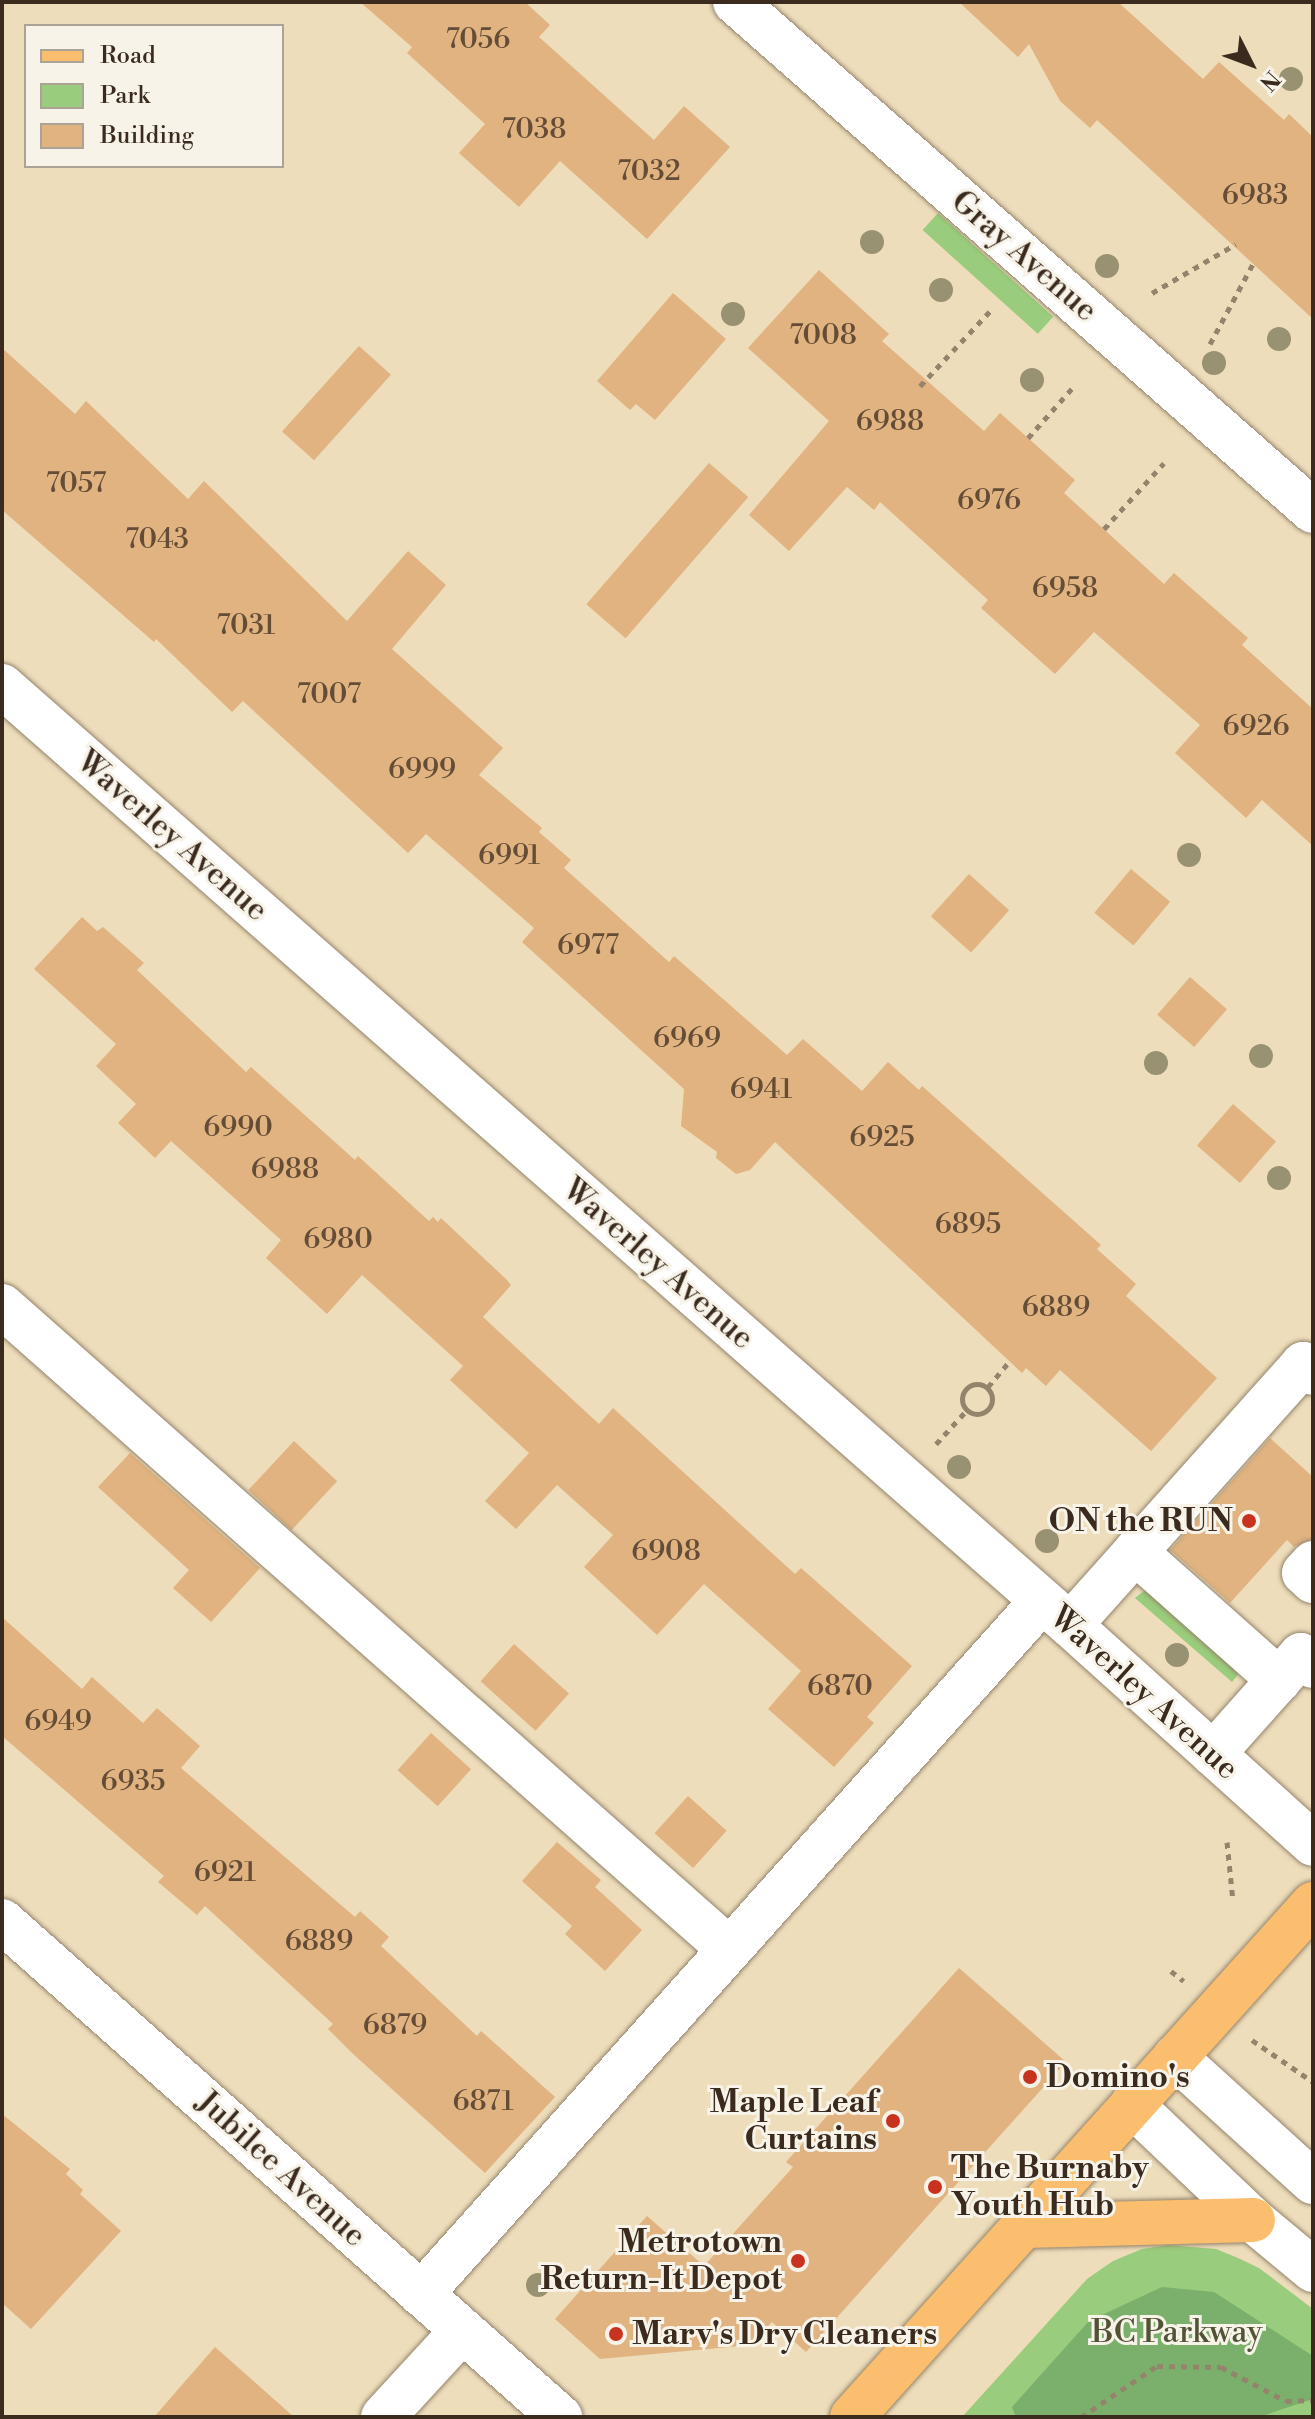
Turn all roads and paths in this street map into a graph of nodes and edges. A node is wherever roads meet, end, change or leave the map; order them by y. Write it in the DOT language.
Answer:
graph roads {
  1 [pos="735,2"];
  2 [pos="1236,244"];
  3 [pos="1255,260"];
  4 [pos="1152,293"];
  5 [pos="991,310"];
  6 [pos="1210,344"];
  7 [pos="1075,385"];
  8 [pos="920,386"];
  9 [pos="1028,438"];
  10 [pos="1164,463"];
  11 [pos="1313,511"];
  12 [pos="1104,529"];
  13 [pos="2,686"];
  14 [pos="2,1306"];
  15 [pos="1009,1362"];
  16 [pos="1313,1373"];
  17 [pos="988,1387"];
  18 [pos="967,1410"];
  19 [pos="928,1453"];
  20 [pos="1135,1552"];
  21 [pos="1313,1563"];
  22 [pos="1313,1581"];
  23 [pos="1056,1614"];
  24 [pos="1302,1659"];
  25 [pos="1213,1754"];
  26 [pos="1227,1842"];
  27 [pos="1313,1844"];
  28 [pos="1233,1901"];
  29 [pos="1313,1904"];
  30 [pos="2,1921"];
  31 [pos="729,1949"];
  32 [pos="1260,2048"];
  33 [pos="1175,2057"];
  34 [pos="1313,2082"];
  35 [pos="1132,2105"];
  36 [pos="1313,2182"];
  37 [pos="1253,2220"];
  38 [pos="1024,2226"];
  39 [pos="1313,2270"];
  40 [pos="421,2294"];
  41 [pos="462,2331"];
  42 [pos="1313,2400"];
  43 [pos="383,2417"];
  44 [pos="560,2417"];
  45 [pos="852,2417"];
  46 [pos="1081,2417"];
  1 -- 11 [label="street, Gray Avenue"];
  2 -- 4 [label="path"];
  3 -- 6 [label="path"];
  5 -- 8 [label="path"];
  7 -- 9 [label="path"];
  10 -- 12 [label="path"];
  13 -- 23 [label="street, Waverley Avenue"];
  14 -- 31 [label="street"];
  15 -- 17 [label="path"];
  16 -- 20 [label="street"];
  17 -- 18 [label="path"];
  17 -- 18 [label="path"];
  18 -- 19 [label="path"];
  20 -- 23 [label="street"];
  20 -- 24 [label="street"];
  21 -- 22 [label="street"];
  23 -- 25 [label="street, Waverley Avenue"];
  23 -- 31 [label="street"];
  24 -- 25 [label="street"];
  25 -- 27 [label="street, Waverley Avenue"];
  26 -- 28 [label="path"];
  29 -- 33 [label="main road"];
  30 -- 40 [label="street, Jubilee Avenue"];
  31 -- 40 [label="street"];
  32 -- 34 [label="path"];
  33 -- 35 [label="main road"];
  33 -- 36 [label="street"];
  35 -- 37 [label="street"];
  35 -- 38 [label="main road"];
  37 -- 38 [label="main road"];
  37 -- 39 [label="street"];
  38 -- 45 [label="main road"];
  40 -- 41 [label="street, Jubilee Avenue"];
  41 -- 43 [label="street"];
  41 -- 44 [label="street, Jubilee Avenue"];
  42 -- 46 [label="path"];
}
